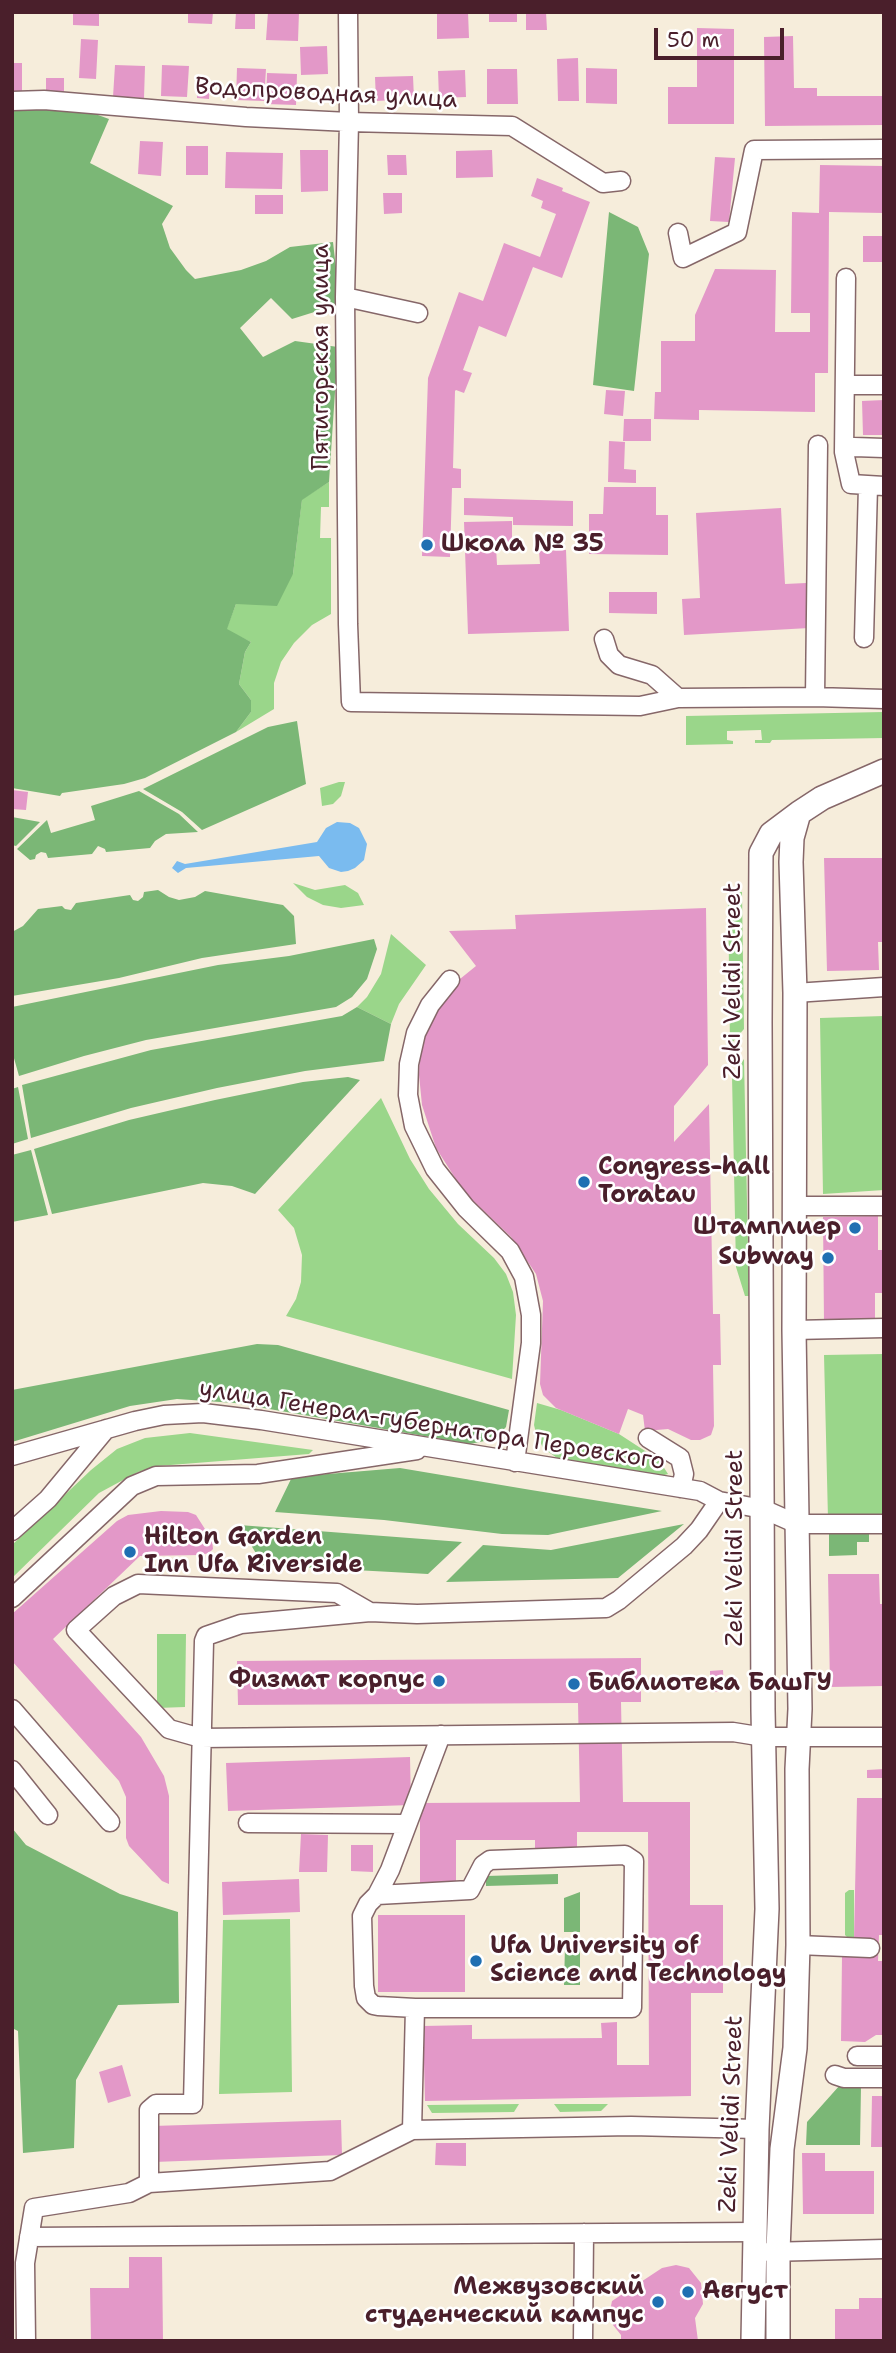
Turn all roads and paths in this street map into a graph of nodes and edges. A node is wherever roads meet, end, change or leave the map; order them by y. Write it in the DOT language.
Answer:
graph roads {
  1 [pos="348,12"];
  2 [pos="12,101"];
  3 [pos="349,122"];
  4 [pos="884,149"];
  5 [pos="621,181"];
  6 [pos="678,233"];
  7 [pos="846,278"];
  8 [pos="345,297"];
  9 [pos="418,313"];
  10 [pos="854,385"];
  11 [pos="884,385"];
  12 [pos="818,444"];
  13 [pos="854,447"];
  14 [pos="884,449"];
  15 [pos="868,485"];
  16 [pos="864,638"];
  17 [pos="604,639"];
  18 [pos="815,697"];
  19 [pos="678,698"];
  20 [pos="884,699"];
  21 [pos="884,771"];
  22 [pos="799,813"];
  23 [pos="450,980"];
  24 [pos="884,987"];
  25 [pos="796,993"];
  26 [pos="794,1206"];
  27 [pos="884,1206"];
  28 [pos="884,1328"];
  29 [pos="794,1330"];
  30 [pos="106,1429"];
  31 [pos="648,1438"];
  32 [pos="428,1448"];
  33 [pos="12,1456"];
  34 [pos="515,1462"];
  35 [pos="681,1488"];
  36 [pos="719,1501"];
  37 [pos="763,1509"];
  38 [pos="797,1524"];
  39 [pos="884,1524"];
  40 [pos="12,1531"];
  41 [pos="12,1598"];
  42 [pos="370,1612"];
  43 [pos="12,1709"];
  44 [pos="442,1735"];
  45 [pos="764,1737"];
  46 [pos="798,1737"];
  47 [pos="884,1737"];
  48 [pos="201,1738"];
  49 [pos="12,1770"];
  50 [pos="48,1815"];
  51 [pos="110,1822"];
  52 [pos="248,1823"];
  53 [pos="406,1824"];
  54 [pos="377,1895"];
  55 [pos="798,1945"];
  56 [pos="877,1948"];
  57 [pos="415,2008"];
  58 [pos="857,2056"];
  59 [pos="884,2056"];
  60 [pos="835,2075"];
  61 [pos="884,2077"];
  62 [pos="757,2129"];
  63 [pos="412,2130"];
  64 [pos="149,2183"];
  65 [pos="584,2234"];
  66 [pos="29,2237"];
  67 [pos="755,2242"];
  68 [pos="884,2249"];
  69 [pos="778,2252"];
  70 [pos="19,2263"];
  71 [pos="26,2341"];
  72 [pos="583,2341"];
  73 [pos="753,2341"];
  74 [pos="778,2341"];
  1 -- 3 [label="street, Пятигорская улица"];
  2 -- 3 [label="street, Водопроводная улица"];
  3 -- 5 [label="street, Водопроводная улица"];
  3 -- 8 [label="street, Пятигорская улица"];
  4 -- 6 [label="street"];
  7 -- 15 [label="street"];
  8 -- 9 [label="street"];
  8 -- 19 [label="street, Пятигорская улица"];
  10 -- 11 [label="street"];
  12 -- 18 [label="street"];
  13 -- 14 [label="street"];
  15 -- 16 [label="street"];
  17 -- 19 [label="street"];
  18 -- 19 [label="street"];
  18 -- 20 [label="street"];
  21 -- 22 [label="main road, Zeki Velidi Street"];
  22 -- 25 [label="main road, Zeki Velidi Street"];
  22 -- 37 [label="main road, Zeki Velidi Street"];
  23 -- 34 [label="street"];
  24 -- 25 [label="street"];
  25 -- 26 [label="main road, Zeki Velidi Street"];
  26 -- 27 [label="street"];
  26 -- 29 [label="main road, Zeki Velidi Street"];
  28 -- 29 [label="street"];
  29 -- 38 [label="main road, Zeki Velidi Street"];
  30 -- 32 [label="street, улица Генерал-губернатора Перовского"];
  30 -- 33 [label="street, улица Генерал-губернатора Перовского"];
  30 -- 40 [label="street"];
  31 -- 35 [label="street"];
  32 -- 34 [label="street, улица Генерал-губернатора Перовского"];
  32 -- 41 [label="street"];
  34 -- 35 [label="street, улица Генерал-губернатора Перовского"];
  35 -- 36 [label="street, улица Генерал-губернатора Перовского"];
  36 -- 37 [label="street, улица Генерал-губернатора Перовского"];
  36 -- 42 [label="street"];
  37 -- 38 [label="street, улица Генерал-губернатора Перовского"];
  37 -- 45 [label="main road, Zeki Velidi Street"];
  38 -- 39 [label="street"];
  38 -- 46 [label="main road, Zeki Velidi Street"];
  42 -- 48 [label="street"];
  42 -- 48 [label="street"];
  43 -- 51 [label="street"];
  44 -- 45 [label="street"];
  44 -- 48 [label="street"];
  44 -- 53 [label="street"];
  45 -- 46 [label="street"];
  45 -- 62 [label="main road, Zeki Velidi Street"];
  46 -- 47 [label="street"];
  46 -- 55 [label="main road, Zeki Velidi Street"];
  48 -- 64 [label="street"];
  49 -- 50 [label="street"];
  52 -- 53 [label="street"];
  53 -- 54 [label="street"];
  54 -- 57 [label="street"];
  54 -- 57 [label="street"];
  55 -- 56 [label="street"];
  55 -- 69 [label="main road, Zeki Velidi Street"];
  57 -- 63 [label="street"];
  58 -- 59 [label="street"];
  60 -- 61 [label="street"];
  62 -- 63 [label="street"];
  62 -- 67 [label="main road, Zeki Velidi Street"];
  63 -- 64 [label="street"];
  64 -- 66 [label="street"];
  65 -- 66 [label="street"];
  65 -- 67 [label="street"];
  65 -- 72 [label="street"];
  66 -- 70 [label="street"];
  67 -- 69 [label="street"];
  67 -- 73 [label="main road, Zeki Velidi Street"];
  68 -- 69 [label="street"];
  69 -- 74 [label="main road, Zeki Velidi Street"];
  70 -- 71 [label="street"];
}
